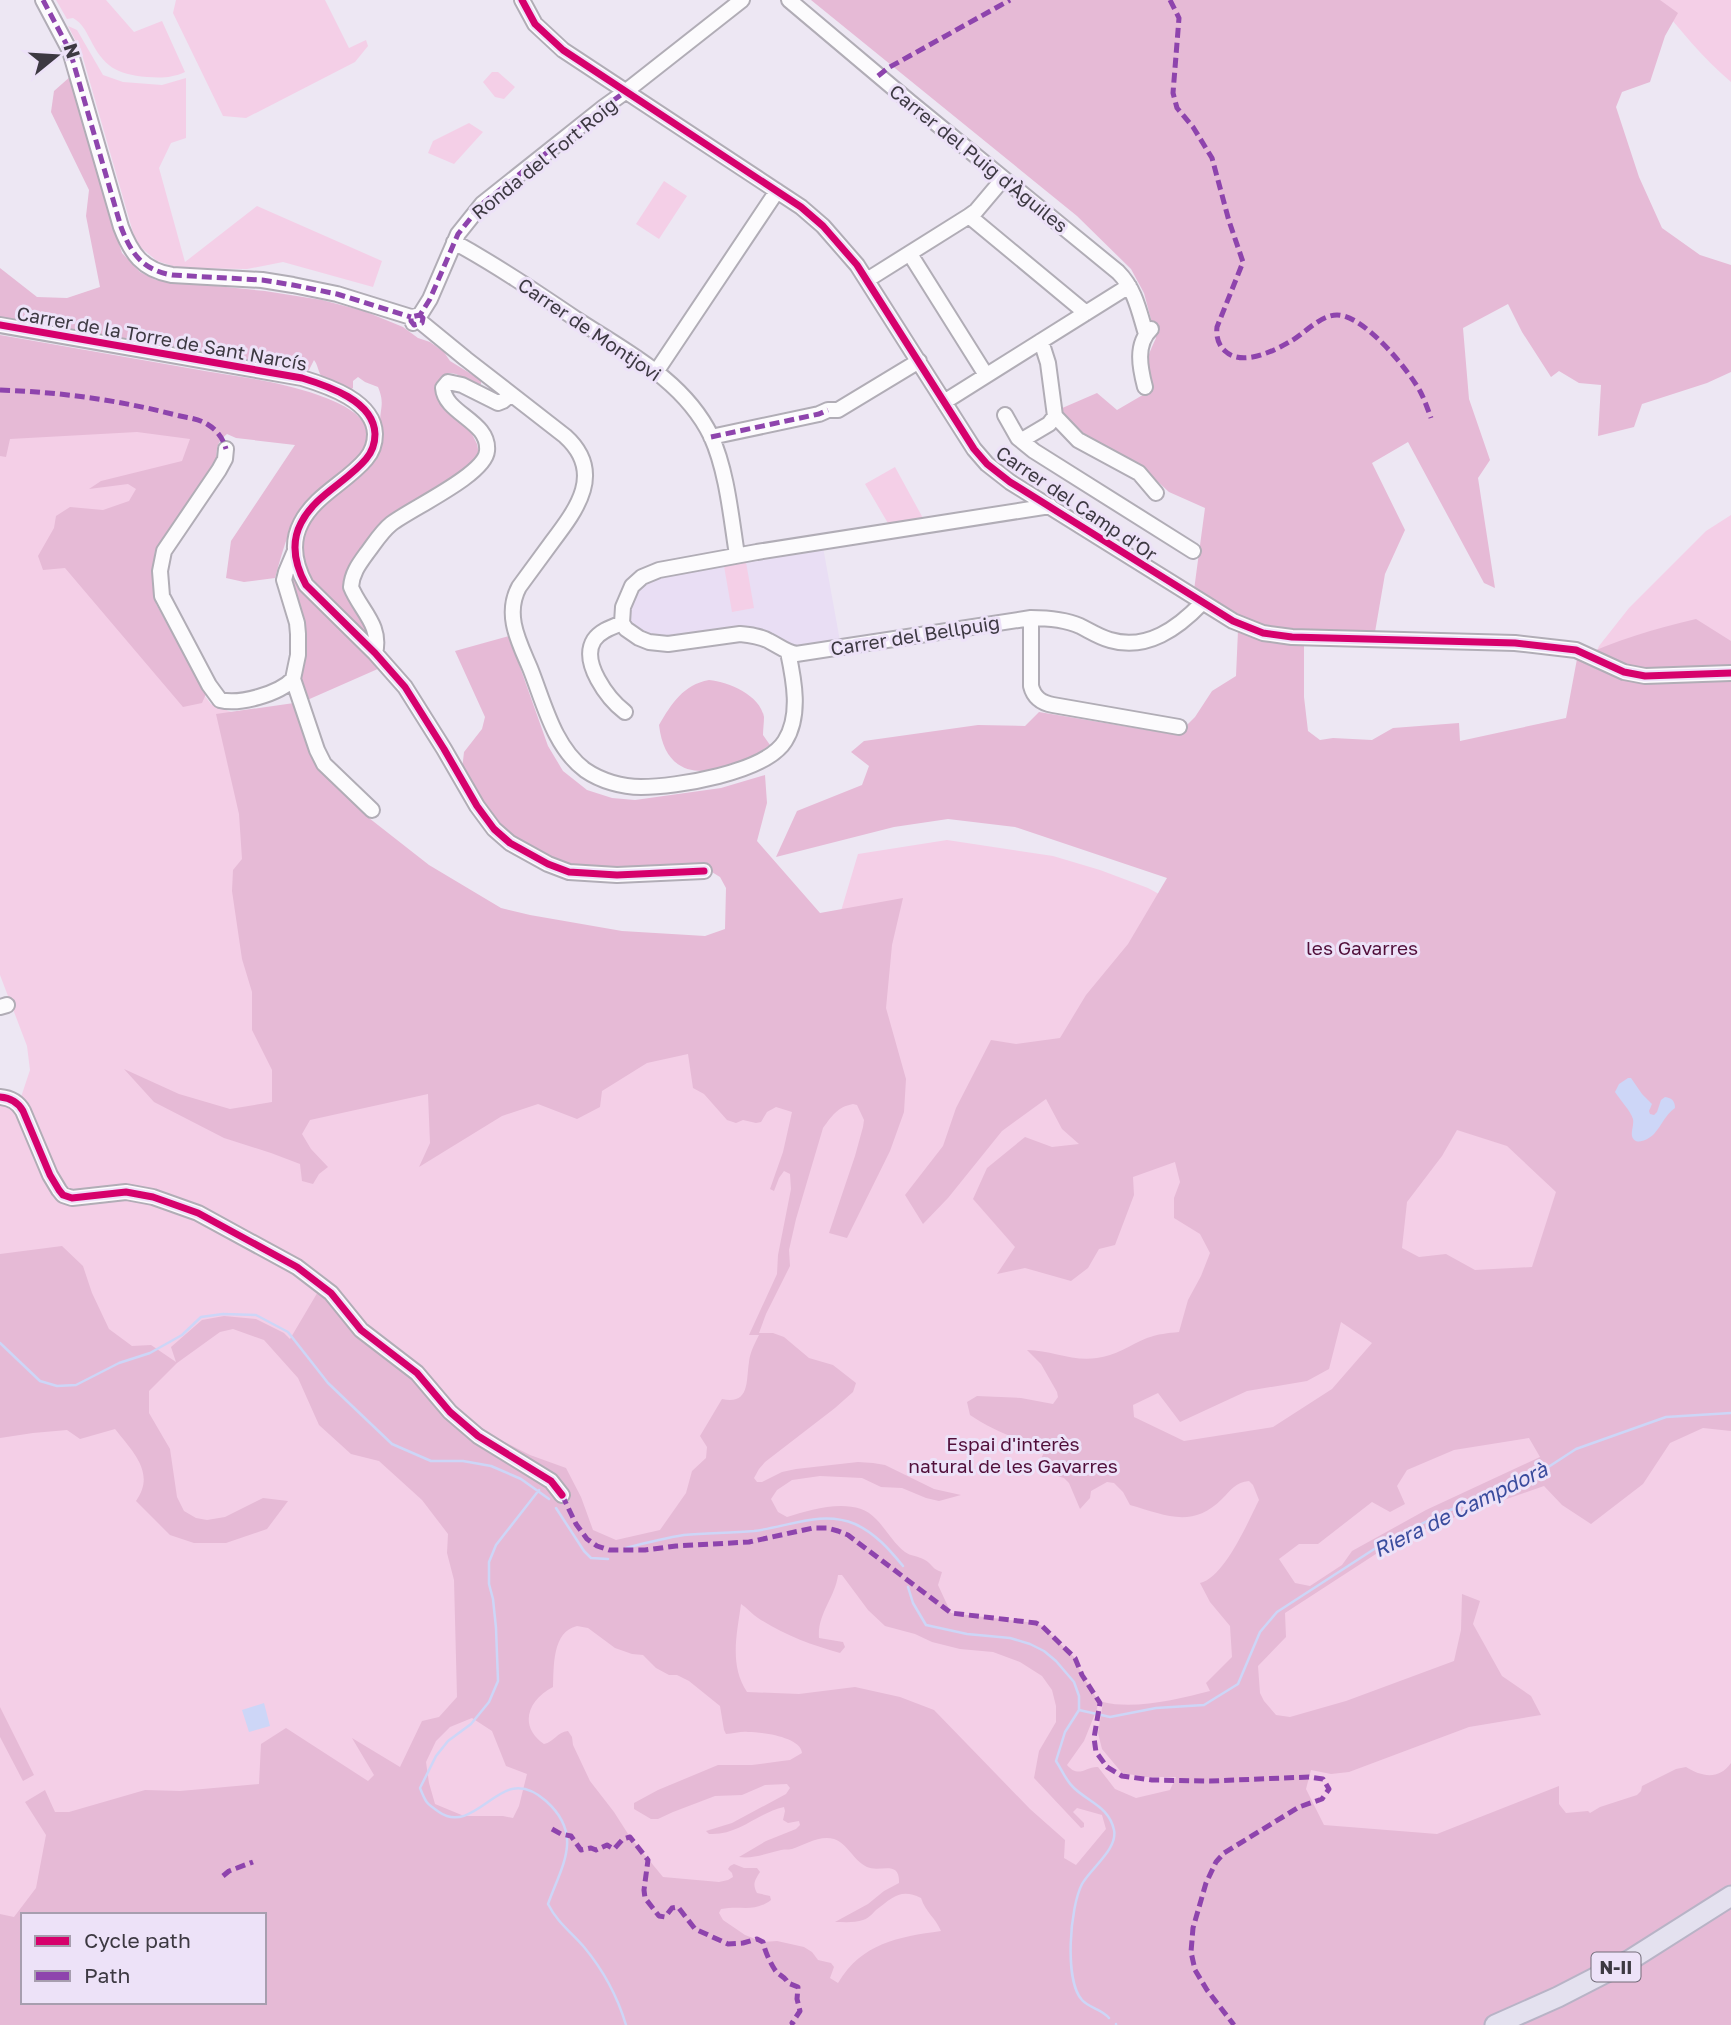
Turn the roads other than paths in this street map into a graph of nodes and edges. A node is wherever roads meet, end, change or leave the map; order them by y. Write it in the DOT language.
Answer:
graph roads {
  1 [pos="43,0"];
  2 [pos="522,0"];
  3 [pos="742,0"];
  4 [pos="789,0"];
  5 [pos="625,92"];
  6 [pos="1003,179"];
  7 [pos="777,191"];
  8 [pos="969,216"];
  9 [pos="454,242"];
  10 [pos="910,254"];
  11 [pos="867,281"];
  12 [pos="1129,285"];
  13 [pos="1086,313"];
  14 [pos="418,318"];
  15 [pos="0,325"];
  16 [pos="1041,341"];
  17 [pos="919,361"];
  18 [pos="656,372"];
  19 [pos="986,375"];
  20 [pos="1145,387"];
  21 [pos="511,394"];
  22 [pos="944,402"];
  23 [pos="1005,415"];
  24 [pos="1055,416"];
  25 [pos="711,437"];
  26 [pos="1022,440"];
  27 [pos="226,449"];
  28 [pos="1157,493"];
  29 [pos="1049,506"];
  30 [pos="1193,551"];
  31 [pos="294,553"];
  32 [pos="737,555"];
  33 [pos="1202,603"];
  34 [pos="1031,618"];
  35 [pos="622,623"];
  36 [pos="788,652"];
  37 [pos="375,653"];
  38 [pos="1731,673"];
  39 [pos="293,680"];
  40 [pos="625,712"];
  41 [pos="1179,727"];
  42 [pos="372,810"];
  43 [pos="704,871"];
  44 [pos="0,1097"];
  45 [pos="562,1495"];
  46 [pos="1731,1896"];
  47 [pos="1495,2025"];
  1 -- 14 [label="street"];
  2 -- 5 [label="street, Ronda del Fort Roig"];
  3 -- 5 [label="street"];
  4 -- 6 [label="street, Carrer del Puig d'Àguiles"];
  5 -- 7 [label="street, Carrer del Camp d'Or"];
  5 -- 9 [label="street, Ronda del Fort Roig"];
  6 -- 8 [label="street"];
  6 -- 12 [label="street, Carrer del Puig d'Àguiles"];
  7 -- 11 [label="street, Carrer del Camp d'Or"];
  7 -- 18 [label="street"];
  8 -- 10 [label="street"];
  8 -- 13 [label="street"];
  9 -- 14 [label="street, Ronda del Fort Roig"];
  9 -- 18 [label="street, Carrer de Montjovi"];
  10 -- 11 [label="street"];
  10 -- 19 [label="street"];
  11 -- 17 [label="street, Carrer del Camp d'Or"];
  12 -- 13 [label="street"];
  12 -- 20 [label="street, Carrer del Puig d'Àguiles"];
  13 -- 16 [label="street"];
  14 -- 21 [label="street"];
  15 -- 31 [label="street, Carrer de la Torre de Sant Narcís"];
  16 -- 19 [label="street"];
  16 -- 24 [label="street"];
  17 -- 22 [label="street, Carrer del Camp d'Or"];
  17 -- 25 [label="street"];
  18 -- 25 [label="street, Carrer de Montjovi"];
  19 -- 22 [label="street"];
  21 -- 36 [label="street"];
  21 -- 37 [label="street"];
  22 -- 29 [label="street, Carrer del Camp d'Or"];
  23 -- 26 [label="street"];
  24 -- 26 [label="street"];
  24 -- 28 [label="street"];
  25 -- 32 [label="street, Carrer de Montjovi"];
  26 -- 30 [label="street"];
  27 -- 39 [label="street"];
  29 -- 32 [label="street"];
  29 -- 33 [label="street, Carrer del Camp d'Or"];
  31 -- 37 [label="street"];
  31 -- 39 [label="street, Carrer de la Torre de Sant Narcís"];
  32 -- 35 [label="street"];
  33 -- 34 [label="street, Carrer del Bellpuig"];
  33 -- 38 [label="street, Carrer del Camp d'Or"];
  34 -- 36 [label="street, Carrer del Bellpuig"];
  34 -- 41 [label="street"];
  35 -- 36 [label="street, Carrer del Bellpuig"];
  35 -- 40 [label="street"];
  37 -- 43 [label="street"];
  39 -- 42 [label="street"];
  44 -- 45 [label="street"];
  46 -- 47 [label="highway, N-II"];
}
